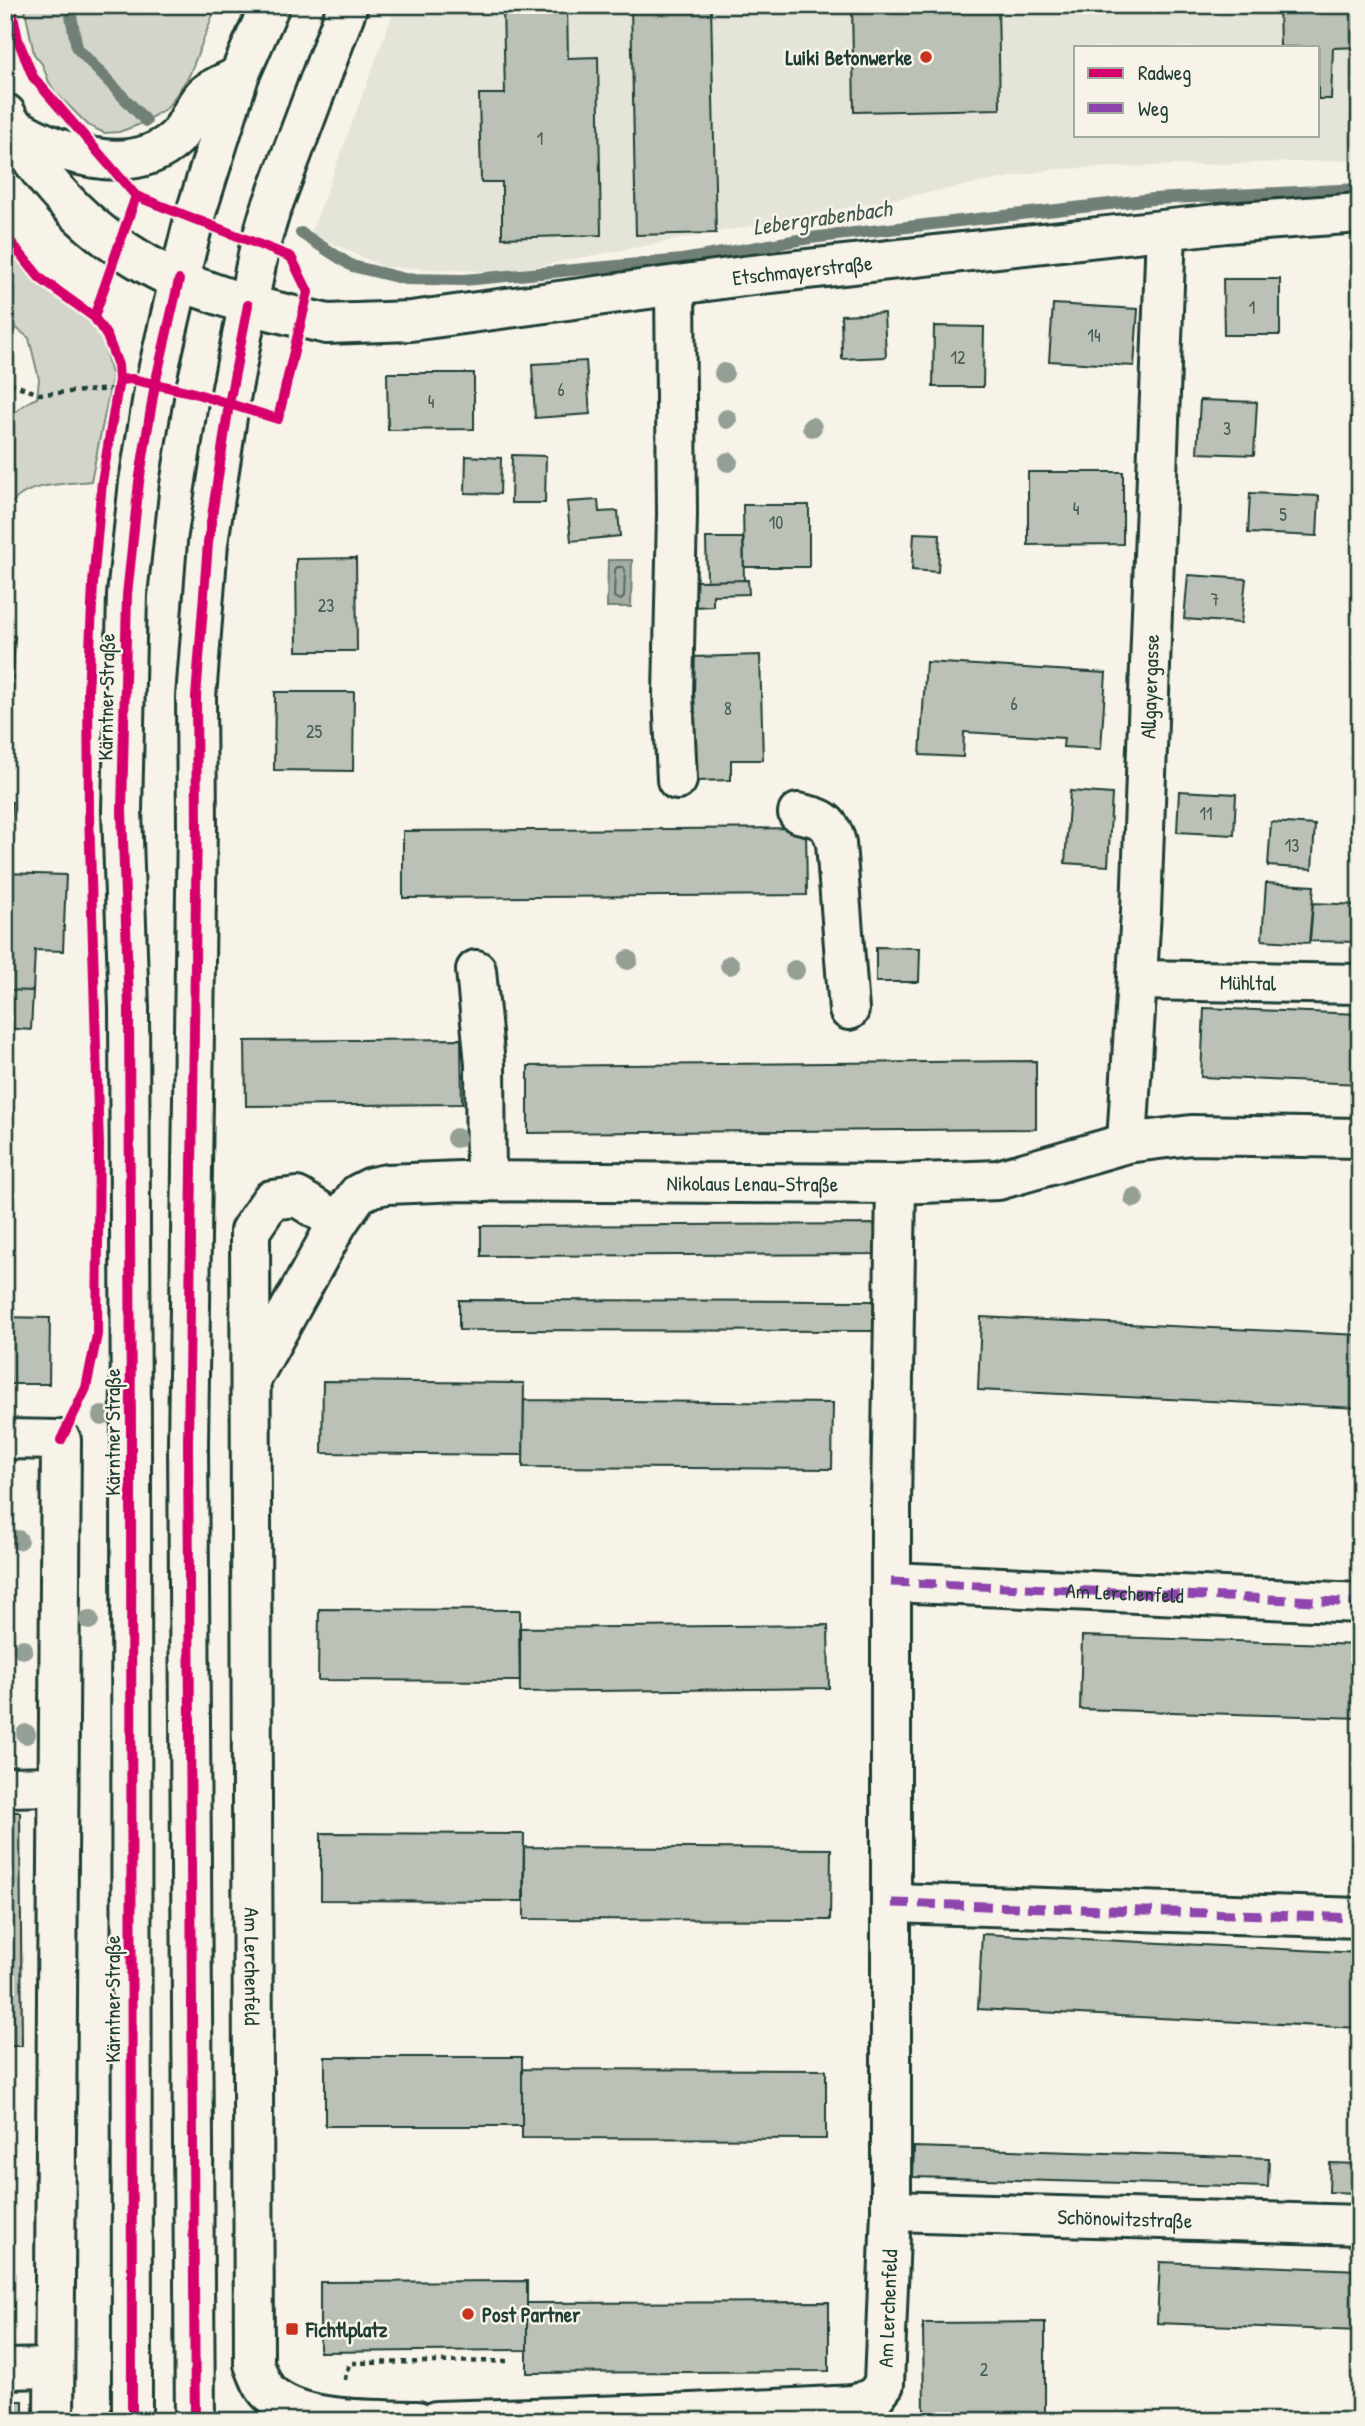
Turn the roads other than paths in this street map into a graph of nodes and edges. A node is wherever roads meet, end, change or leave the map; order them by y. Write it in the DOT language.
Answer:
graph roads {
  1 [pos="270,5"];
  2 [pos="348,5"];
  3 [pos="239,76"];
  4 [pos="8,118"];
  5 [pos="1360,213"];
  6 [pos="1166,230"];
  7 [pos="178,280"];
  8 [pos="675,286"];
  9 [pos="248,305"];
  10 [pos="677,780"];
  11 [pos="798,813"];
  12 [pos="476,970"];
  13 [pos="1138,980"];
  14 [pos="1360,984"];
  15 [pos="849,1010"];
  16 [pos="1360,1139"];
  17 [pos="1127,1143"];
  18 [pos="486,1182"];
  19 [pos="896,1184"];
  20 [pos="338,1222"];
  21 [pos="251,1380"];
  22 [pos="5,1439"];
  23 [pos="891,1582"];
  24 [pos="1360,1603"];
  25 [pos="58,1786"];
  26 [pos="5,1787"];
  27 [pos="892,1903"];
  28 [pos="1360,1918"];
  29 [pos="891,2211"];
  30 [pos="1360,2225"];
  31 [pos="54,2368"];
  32 [pos="5,2369"];
  33 [pos="54,2421"];
  34 [pos="132,2421"];
  35 [pos="195,2421"];
  36 [pos="417,2421"];
  37 [pos="436,2421"];
  1 -- 3 [label="main road, Kärntner Straße"];
  2 -- 9 [label="main road"];
  3 -- 4 [label="main road"];
  3 -- 7 [label="main road, Kärntner Straße"];
  4 -- 7 [label="main road, Etschmayerstraße"];
  5 -- 6 [label="main road, Etschmayerstraße"];
  6 -- 8 [label="main road, Etschmayerstraße"];
  6 -- 13 [label="main road, Allgayergasse"];
  7 -- 9 [label="main road, Etschmayerstraße"];
  7 -- 34 [label="main road, Kärntner Straße"];
  8 -- 9 [label="main road, Etschmayerstraße"];
  8 -- 10 [label="main road"];
  9 -- 35 [label="main road"];
  11 -- 15 [label="main road"];
  12 -- 18 [label="main road"];
  13 -- 14 [label="main road, Mühltal"];
  13 -- 17 [label="main road, Allgayergasse"];
  16 -- 17 [label="main road, Nikolaus Lenau-Straße"];
  17 -- 19 [label="main road, Nikolaus Lenau-Straße"];
  18 -- 19 [label="main road, Nikolaus Lenau-Straße"];
  18 -- 20 [label="main road, Nikolaus Lenau-Straße"];
  19 -- 23 [label="main road, Am Lerchenfeld"];
  20 -- 21 [label="main road, Nikolaus Lenau-Straße"];
  20 -- 21 [label="main road, Am Lerchenfeld"];
  21 -- 36 [label="main road, Am Lerchenfeld"];
  22 -- 25 [label="main road"];
  23 -- 24 [label="main road, Am Lerchenfeld"];
  23 -- 27 [label="main road, Am Lerchenfeld"];
  25 -- 26 [label="main road"];
  25 -- 31 [label="main road"];
  27 -- 28 [label="main road"];
  27 -- 29 [label="main road, Am Lerchenfeld"];
  29 -- 30 [label="main road, Schönowitzstraße"];
  29 -- 37 [label="main road, Am Lerchenfeld"];
  31 -- 32 [label="main road"];
  31 -- 33 [label="main road"];
}
